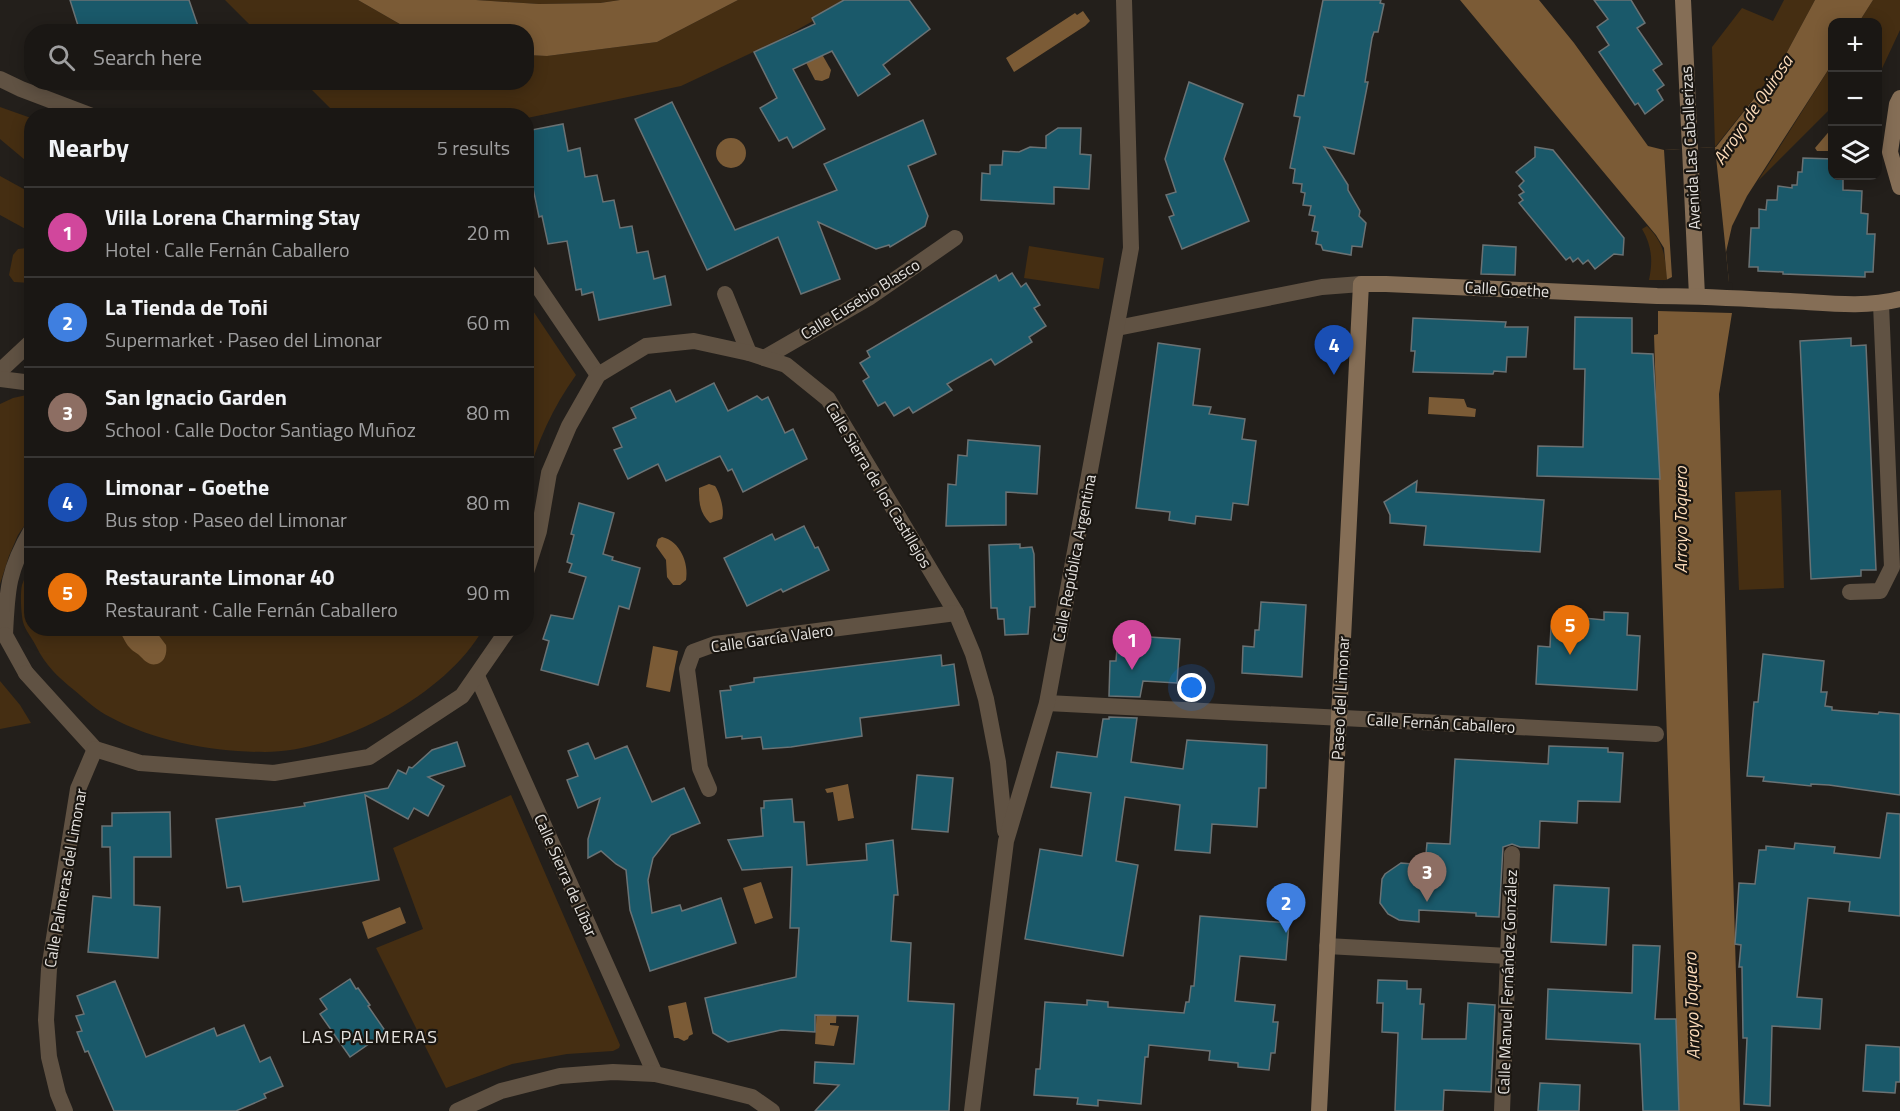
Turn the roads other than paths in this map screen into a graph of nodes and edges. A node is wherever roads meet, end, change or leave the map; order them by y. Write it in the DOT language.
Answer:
graph roads {
  1 [pos="1125,0"];
  2 [pos="1683,0"];
  3 [pos="0,79"];
  4 [pos="1900,98"];
  5 [pos="71,108"];
  6 [pos="1900,187"];
  7 [pos="955,238"];
  8 [pos="534,281"];
  9 [pos="1361,285"];
  10 [pos="725,294"];
  11 [pos="1697,296"];
  12 [pos="1900,299"];
  13 [pos="1881,304"];
  14 [pos="1117,328"];
  15 [pos="24,348"];
  16 [pos="756,355"];
  17 [pos="0,371"];
  18 [pos="598,375"];
  19 [pos="0,379"];
  20 [pos="24,382"];
  21 [pos="24,544"];
  22 [pos="534,547"];
  23 [pos="1850,592"];
  24 [pos="956,613"];
  25 [pos="2,631"];
  26 [pos="504,636"];
  27 [pos="477,676"];
  28 [pos="1047,703"];
  29 [pos="1340,717"];
  30 [pos="1656,734"];
  31 [pos="95,749"];
  32 [pos="709,789"];
  33 [pos="1006,841"];
  34 [pos="1512,854"];
  35 [pos="1327,946"];
  36 [pos="1508,956"];
  37 [pos="655,1074"];
  38 [pos="65,1111"];
  39 [pos="457,1111"];
  40 [pos="772,1111"];
  41 [pos="972,1111"];
  42 [pos="1319,1111"];
  43 [pos="1502,1111"];
  1 -- 14 [label="street, Calle República Argentina"];
  2 -- 11 [label="main road, Avenida Las Caballerizas"];
  3 -- 5 [label="street"];
  4 -- 6 [label="main road"];
  7 -- 16 [label="street, Calle Eusebio Blasco"];
  8 -- 18 [label="street"];
  9 -- 11 [label="main road, Calle Goethe"];
  9 -- 14 [label="street, Calle Goethe"];
  9 -- 29 [label="main road, Paseo del Limonar"];
  10 -- 16 [label="street"];
  11 -- 13 [label="main road, Calle Goethe"];
  12 -- 13 [label="main road, Calle Goethe"];
  13 -- 23 [label="street"];
  14 -- 28 [label="street, Calle República Argentina"];
  15 -- 17 [label="street"];
  16 -- 18 [label="street, Calle Sierra de los Castillejos"];
  16 -- 24 [label="street, Calle Sierra de los Castillejos"];
  18 -- 22 [label="street, Calle Sierra de los Castillejos"];
  19 -- 20 [label="street"];
  21 -- 25 [label="street"];
  24 -- 32 [label="street, Calle García Valero"];
  24 -- 33 [label="street, Calle Sierra de los Castillejos"];
  25 -- 31 [label="street"];
  26 -- 27 [label="street"];
  27 -- 31 [label="street"];
  27 -- 37 [label="street, Calle Sierra de Líbar"];
  28 -- 29 [label="street, Calle Fernán Caballero"];
  28 -- 33 [label="street, Calle República Argentina"];
  29 -- 30 [label="street, Calle Fernán Caballero"];
  29 -- 35 [label="main road, Paseo del Limonar"];
  31 -- 38 [label="street, Calle Palmeras del Limonar"];
  33 -- 41 [label="street, Calle República Argentina"];
  34 -- 36 [label="street, Calle Manuel Fernández González"];
  35 -- 36 [label="street"];
  35 -- 42 [label="main road, Paseo del Limonar"];
  36 -- 43 [label="street, Calle Manuel Fernández González"];
  37 -- 39 [label="street"];
  37 -- 40 [label="street"];
}
